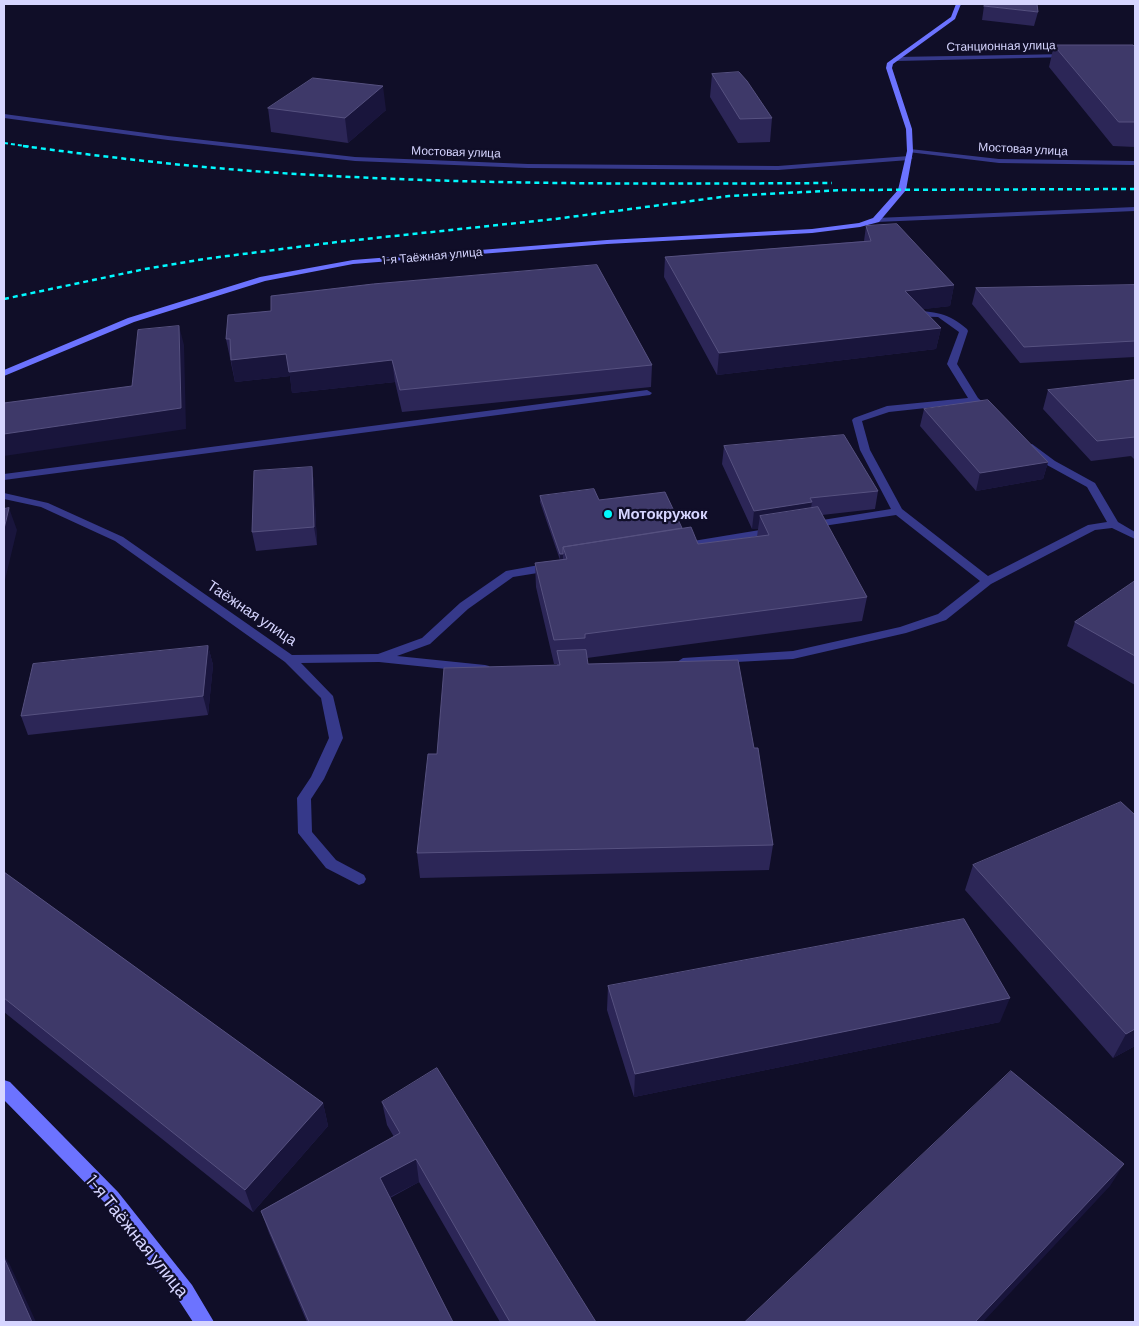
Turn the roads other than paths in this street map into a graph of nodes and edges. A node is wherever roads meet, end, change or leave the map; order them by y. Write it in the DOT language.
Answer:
graph roads {
  1 [pos="958,4"];
  2 [pos="1076,56"];
  3 [pos="896,59"];
  4 [pos="4,116"];
  5 [pos="909,154"];
  6 [pos="1135,163"];
  7 [pos="1135,209"];
  8 [pos="876,220"];
  9 [pos="910,314"];
  10 [pos="4,373"];
  11 [pos="647,392"];
  12 [pos="974,400"];
  13 [pos="989,411"];
  14 [pos="1024,440"];
  15 [pos="4,477"];
  16 [pos="4,496"];
  17 [pos="898,512"];
  18 [pos="1114,524"];
  19 [pos="799,527"];
  20 [pos="780,530"];
  21 [pos="1135,536"];
  22 [pos="672,547"];
  23 [pos="558,566"];
  24 [pos="987,581"];
  25 [pos="289,658"];
  26 [pos="378,658"];
  27 [pos="668,663"];
  28 [pos="493,669"];
  29 [pos="359,879"];
  30 [pos="4,1088"];
  31 [pos="204,1322"];
  1 -- 3 [label="street"];
  2 -- 3 [label="street, Станционная улица"];
  3 -- 5 [label="street"];
  4 -- 5 [label="street, Мостовая улица"];
  5 -- 6 [label="street, Мостовая улица"];
  5 -- 8 [label="street"];
  7 -- 8 [label="street"];
  8 -- 10 [label="street, 1-я Таёжная улица"];
  9 -- 12 [label="street"];
  11 -- 15 [label="street"];
  12 -- 13 [label="street"];
  12 -- 17 [label="street"];
  14 -- 18 [label="street"];
  16 -- 25 [label="street, Таёжная улица"];
  17 -- 19 [label="street"];
  17 -- 24 [label="street"];
  18 -- 21 [label="street"];
  18 -- 24 [label="street"];
  20 -- 22 [label="street"];
  23 -- 26 [label="street, Таёжная улица"];
  24 -- 27 [label="street"];
  25 -- 26 [label="street, Таёжная улица"];
  25 -- 29 [label="street"];
  26 -- 28 [label="street"];
  30 -- 31 [label="street, 1-я Таёжная улица"];
}
